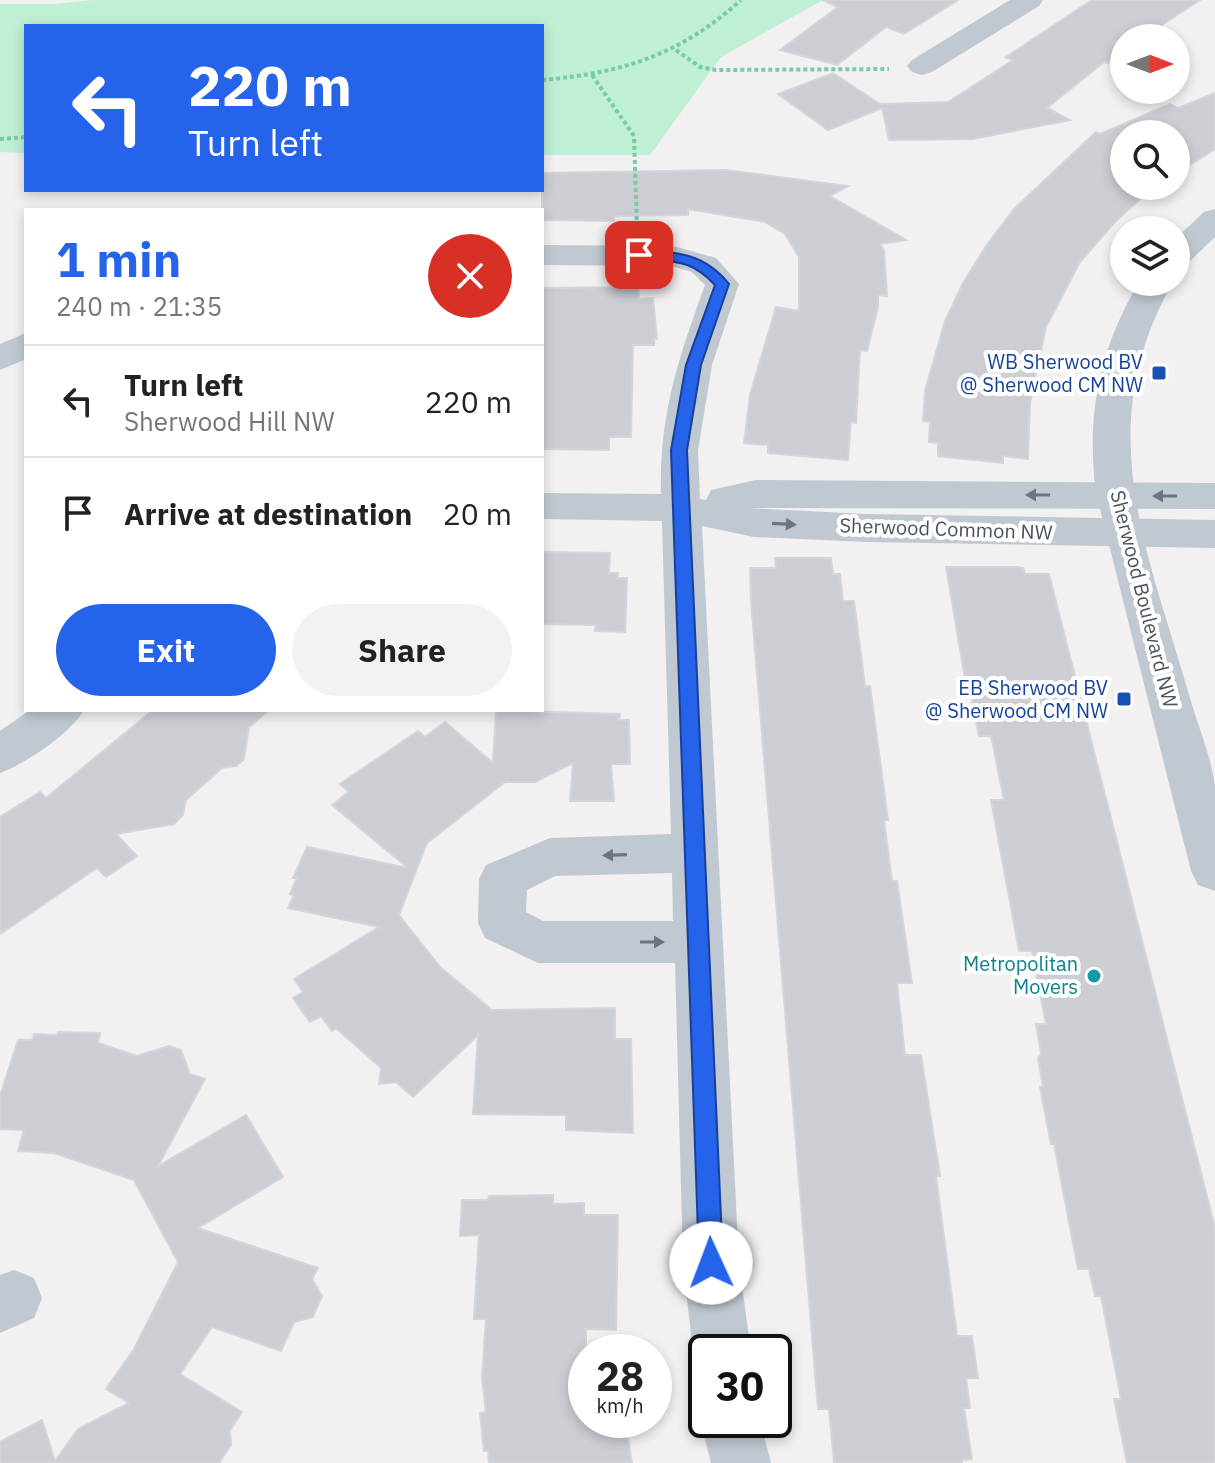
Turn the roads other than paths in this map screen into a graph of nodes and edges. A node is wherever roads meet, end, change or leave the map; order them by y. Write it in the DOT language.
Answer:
graph roads {
  1 [pos="1029,0"];
  2 [pos="922,66"];
  3 [pos="1215,219"];
  4 [pos="1190,243"];
  5 [pos="544,255"];
  6 [pos="1149,296"];
  7 [pos="24,345"];
  8 [pos="0,359"];
  9 [pos="1116,496"];
  10 [pos="1215,496"];
  11 [pos="544,506"];
  12 [pos="679,508"];
  13 [pos="1125,534"];
  14 [pos="1215,534"];
  15 [pos="59,712"];
  16 [pos="0,755"];
  17 [pos="693,853"];
  18 [pos="1215,871"];
  19 [pos="698,942"];
  20 [pos="720,1334"];
  21 [pos="735,1438"];
  22 [pos="741,1463"];
  1 -- 2 [label="street"];
  3 -- 4 [label="street"];
  5 -- 12 [label="street"];
  6 -- 9 [label="street, Sherwood Boulevard NW"];
  7 -- 8 [label="street"];
  10 -- 9 [label="street, Sherwood Common NW, one-way"];
  9 -- 12 [label="street, Sherwood Common NW, one-way"];
  9 -- 13 [label="street, Sherwood Boulevard NW"];
  11 -- 12 [label="street, Sherwood Common NW"];
  12 -- 13 [label="street, Sherwood Common NW, one-way"];
  12 -- 17 [label="street"];
  13 -- 14 [label="street, Sherwood Common NW"];
  13 -- 18 [label="street, Sherwood Boulevard NW"];
  15 -- 16 [label="street"];
  17 -- 19 [label="street"];
  17 -- 19 [label="street, one-way"];
  19 -- 20 [label="street"];
  21 -- 22 [label="street"];
}
